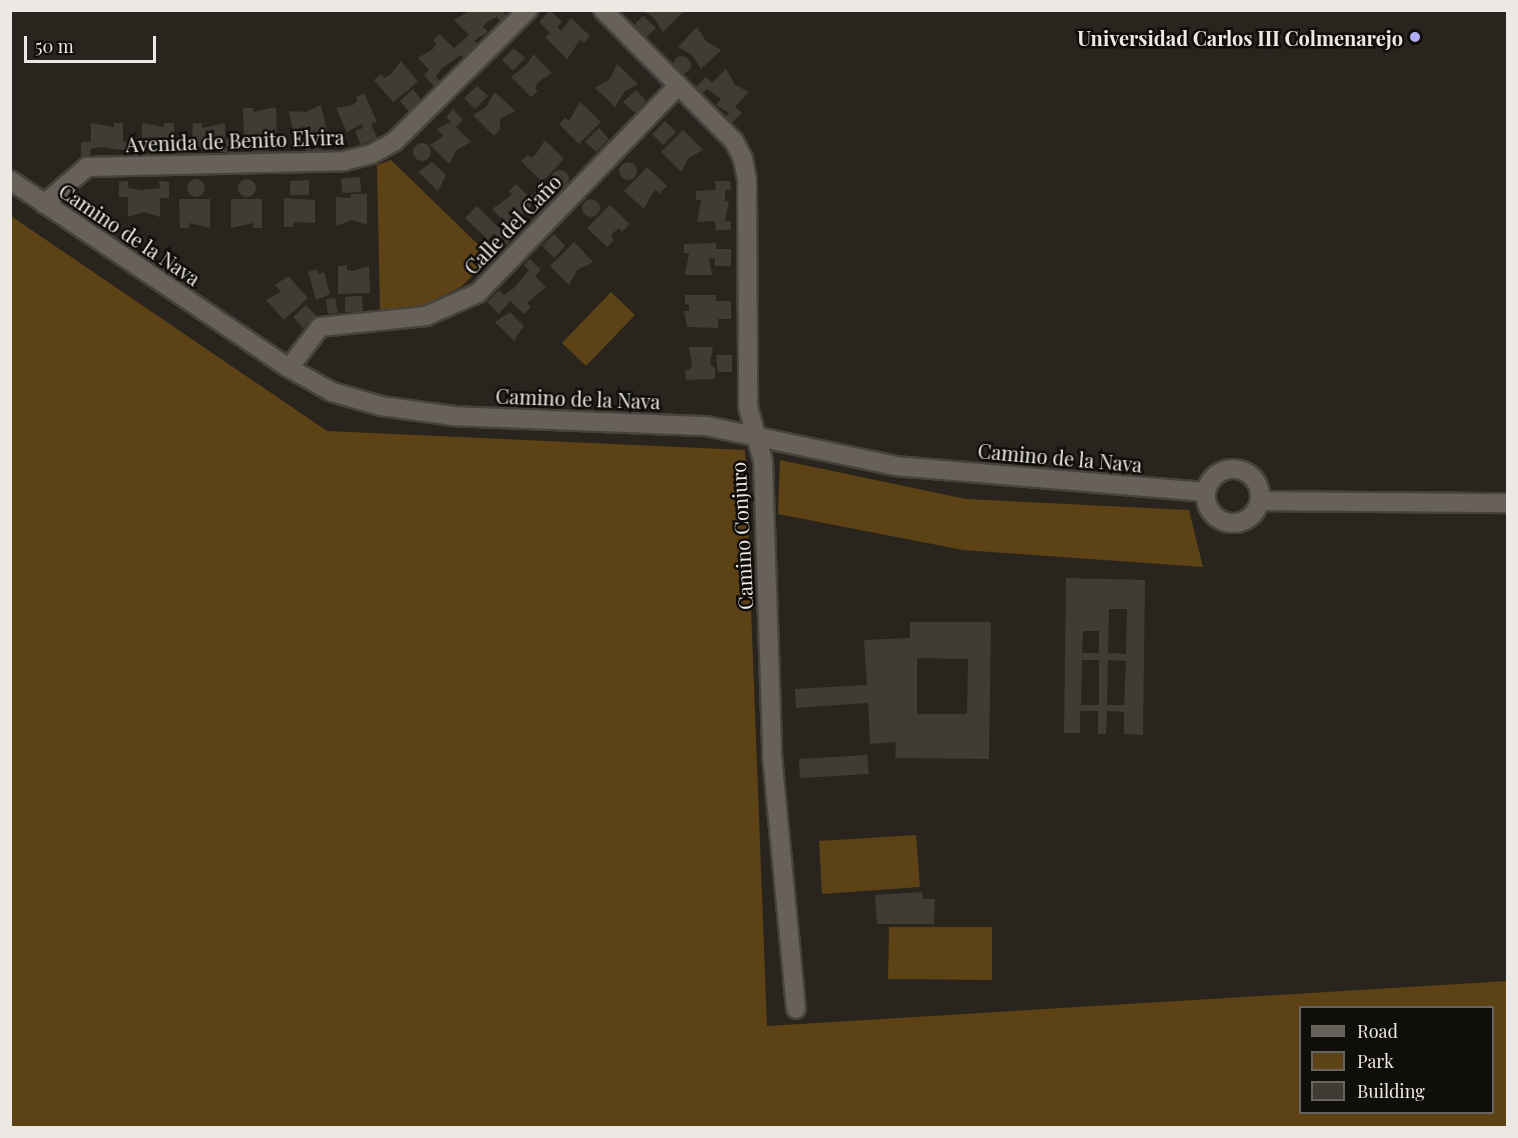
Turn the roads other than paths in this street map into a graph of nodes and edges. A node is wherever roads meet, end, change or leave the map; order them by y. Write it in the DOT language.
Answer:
graph roads {
  1 [pos="528,10"];
  2 [pos="603,10"];
  3 [pos="678,86"];
  4 [pos="10,180"];
  5 [pos="44,204"];
  6 [pos="289,368"];
  7 [pos="753,433"];
  8 [pos="1205,492"];
  9 [pos="1260,501"];
  10 [pos="1508,503"];
  11 [pos="796,1009"];
  1 -- 5 [label="street, Avenida de Benito Elvira"];
  2 -- 3 [label="street, Camino Conjuro"];
  3 -- 6 [label="street, Calle del Caño"];
  3 -- 7 [label="street, Camino Conjuro"];
  4 -- 5 [label="street, Camino de la Nava"];
  5 -- 6 [label="street, Camino de la Nava"];
  6 -- 7 [label="street, Camino de la Nava"];
  7 -- 8 [label="street, Camino de la Nava"];
  7 -- 11 [label="street, Camino Conjuro"];
  8 -- 9 [label="street"];
  8 -- 9 [label="street"];
  9 -- 10 [label="street"];
}
